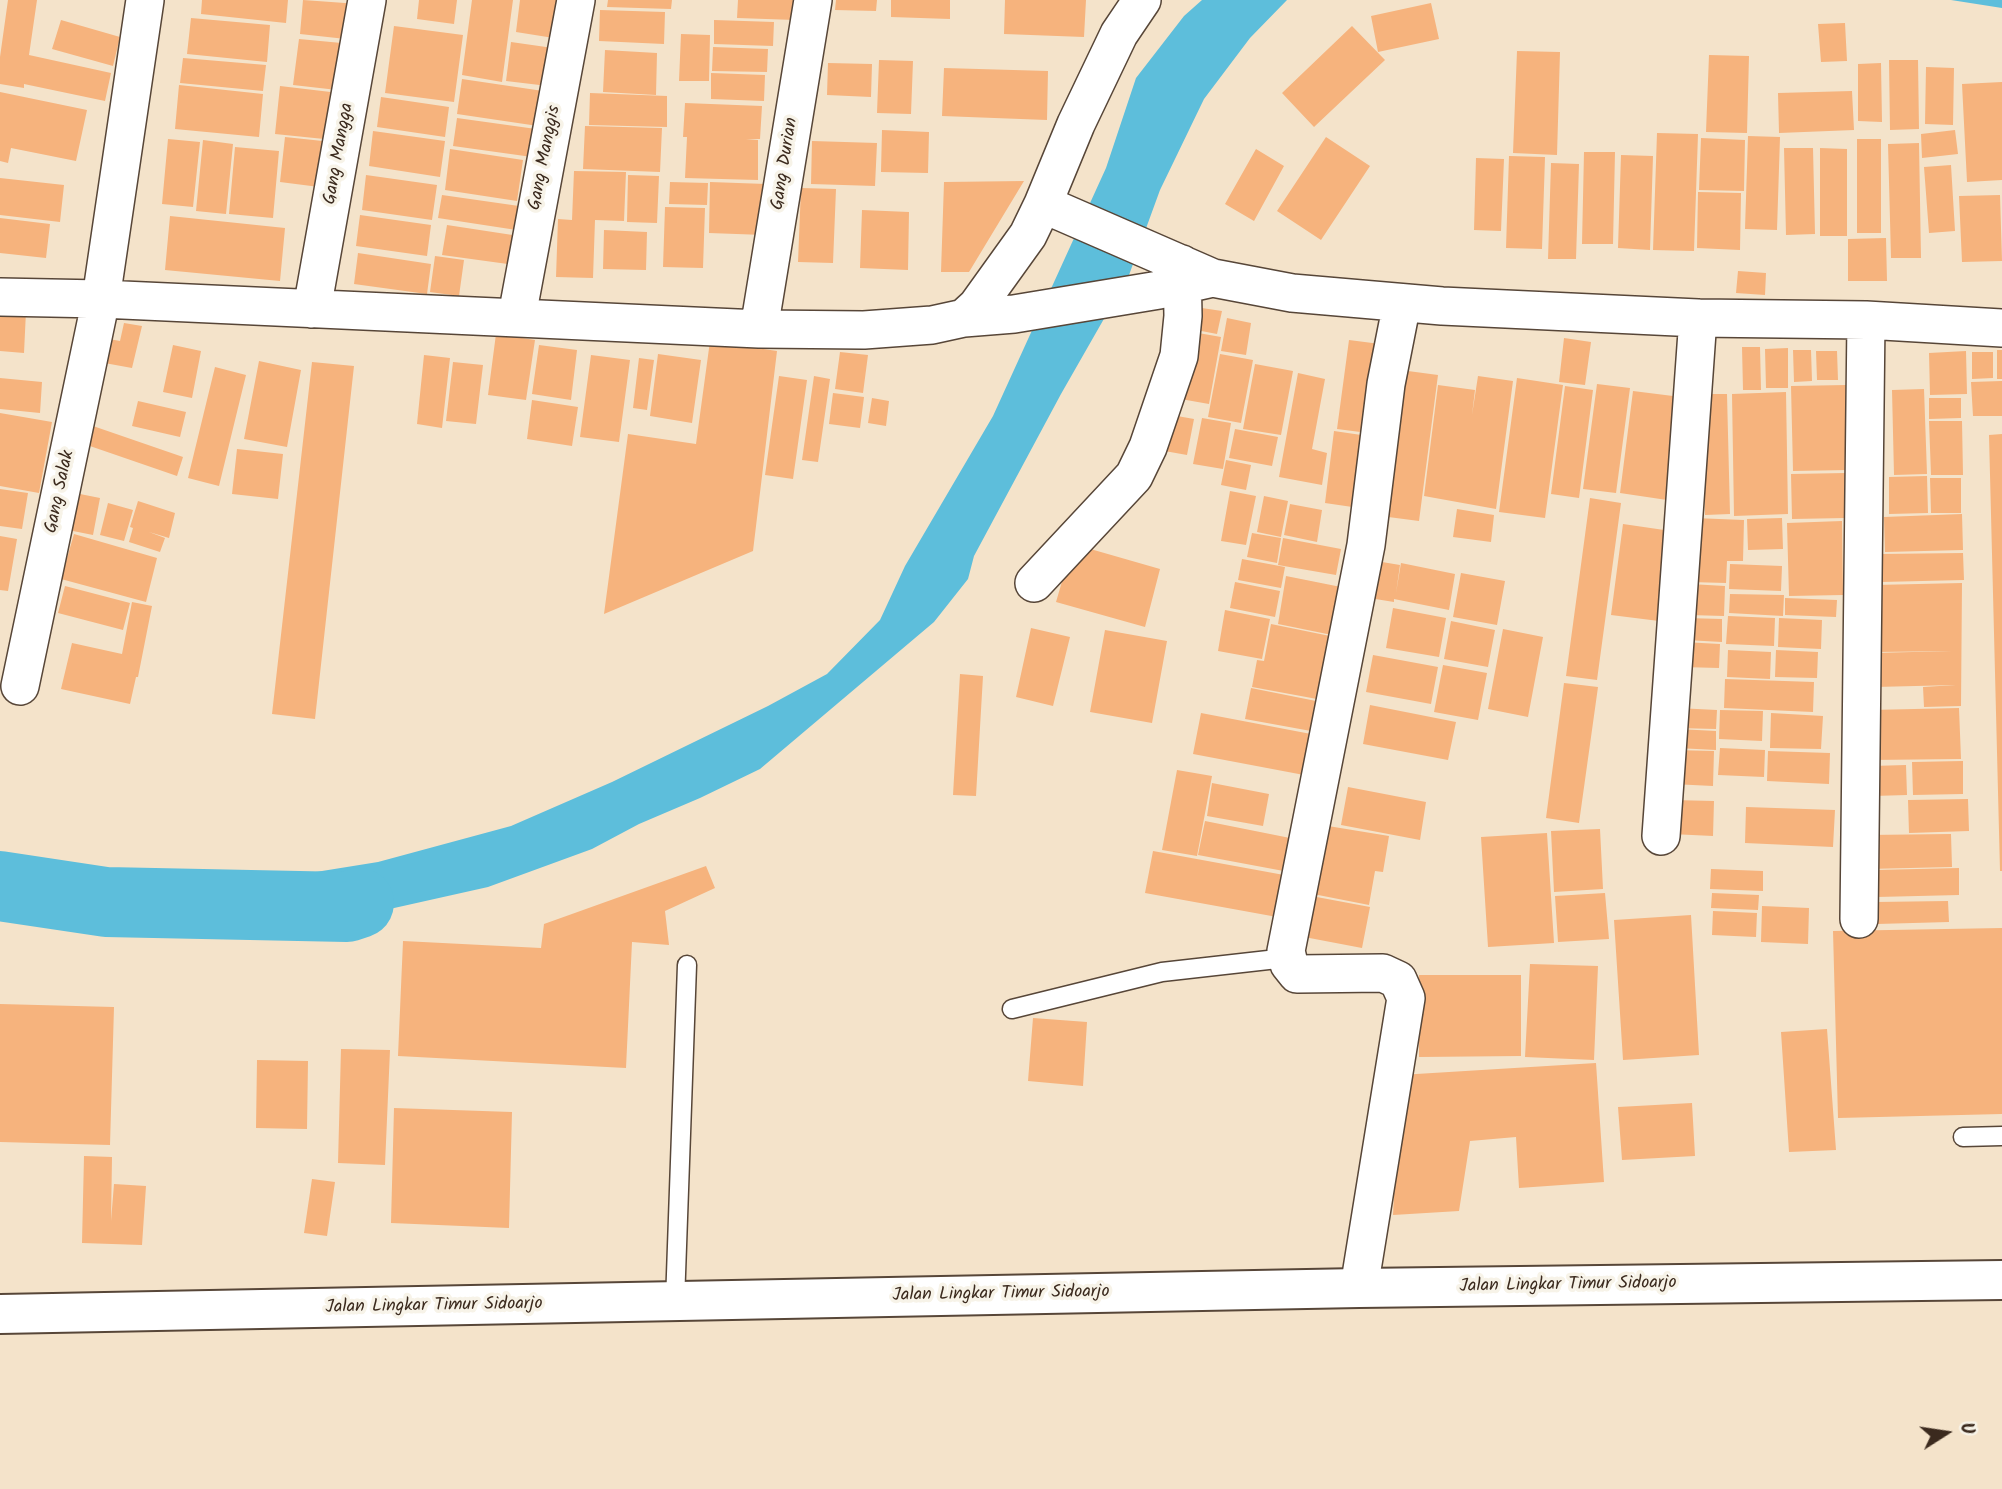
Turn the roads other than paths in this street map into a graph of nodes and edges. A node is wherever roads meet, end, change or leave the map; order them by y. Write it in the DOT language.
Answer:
graph roads {
  1 [pos="145,0"];
  2 [pos="367,0"];
  3 [pos="576,0"];
  4 [pos="813,0"];
  5 [pos="1142,0"];
  6 [pos="1057,211"];
  7 [pos="1182,275"];
  8 [pos="0,298"];
  9 [pos="101,299"];
  10 [pos="1402,303"];
  11 [pos="312,309"];
  12 [pos="517,316"];
  13 [pos="964,318"];
  14 [pos="1698,318"];
  15 [pos="1866,320"];
  16 [pos="2002,328"];
  17 [pos="759,329"];
  18 [pos="1034,583"];
  19 [pos="20,686"];
  20 [pos="1661,836"];
  21 [pos="1859,919"];
  22 [pos="1286,958"];
  23 [pos="687,965"];
  24 [pos="1012,1009"];
  25 [pos="2002,1136"];
  26 [pos="1963,1137"];
  27 [pos="2002,1280"];
  28 [pos="1359,1288"];
  29 [pos="675,1302"];
  30 [pos="0,1314"];
  1 -- 9 [label="street, Gang Salak"];
  2 -- 11 [label="street, Gang Mangga"];
  3 -- 12 [label="street, Gang Manggis"];
  4 -- 17 [label="street, Gang Durian"];
  5 -- 6 [label="street"];
  6 -- 7 [label="street"];
  6 -- 13 [label="street"];
  7 -- 10 [label="street"];
  7 -- 13 [label="street"];
  7 -- 18 [label="street"];
  8 -- 9 [label="street"];
  9 -- 11 [label="street"];
  9 -- 19 [label="street, Gang Salak"];
  10 -- 14 [label="street"];
  10 -- 22 [label="street"];
  11 -- 12 [label="street"];
  12 -- 17 [label="street"];
  13 -- 17 [label="street"];
  14 -- 15 [label="street"];
  14 -- 20 [label="street"];
  15 -- 16 [label="street"];
  15 -- 21 [label="street"];
  22 -- 24 [label="lane"];
  22 -- 28 [label="street"];
  23 -- 29 [label="lane"];
  25 -- 26 [label="lane"];
  27 -- 28 [label="main road, Jalan Lingkar Timur Sidoarjo"];
  28 -- 29 [label="main road, Jalan Lingkar Timur Sidoarjo"];
  29 -- 30 [label="main road, Jalan Lingkar Timur Sidoarjo"];
}
